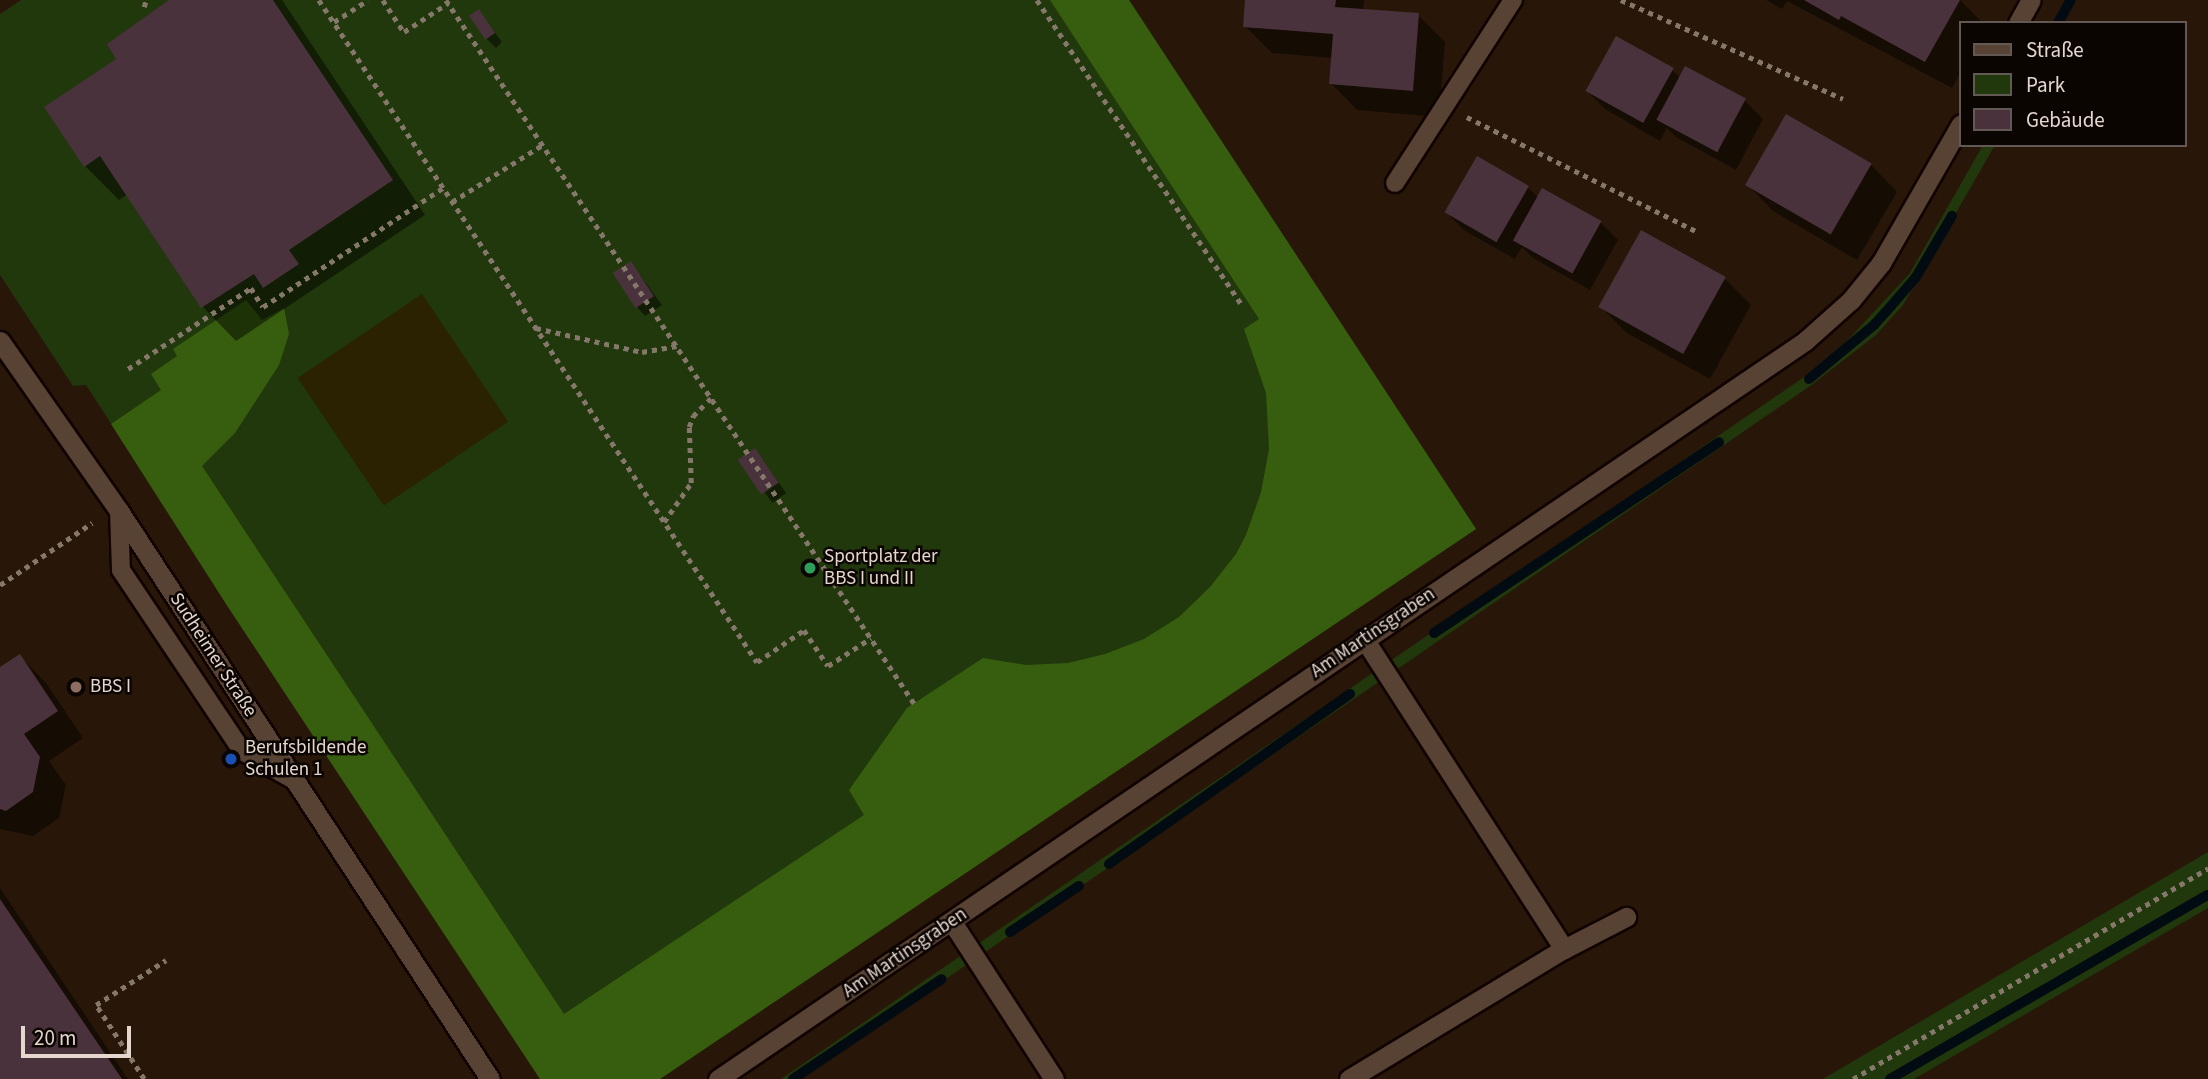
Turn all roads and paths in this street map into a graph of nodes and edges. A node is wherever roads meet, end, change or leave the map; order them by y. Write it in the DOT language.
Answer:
graph roads {
  1 [pos="146,0"];
  2 [pos="319,0"];
  3 [pos="368,0"];
  4 [pos="383,0"];
  5 [pos="1037,0"];
  6 [pos="1513,0"];
  7 [pos="1621,0"];
  8 [pos="2031,0"];
  9 [pos="447,1"];
  10 [pos="144,7"];
  11 [pos="2019,21"];
  12 [pos="334,22"];
  13 [pos="1843,99"];
  14 [pos="1444,106"];
  15 [pos="1960,126"];
  16 [pos="542,145"];
  17 [pos="1395,183"];
  18 [pos="443,188"];
  19 [pos="452,202"];
  20 [pos="1698,232"];
  21 [pos="1242,305"];
  22 [pos="536,328"];
  23 [pos="0,341"];
  24 [pos="676,345"];
  25 [pos="128,369"];
  26 [pos="711,398"];
  27 [pos="118,509"];
  28 [pos="664,522"];
  29 [pos="0,585"];
  30 [pos="871,638"];
  31 [pos="1364,639"];
  32 [pos="914,703"];
  33 [pos="294,780"];
  34 [pos="2208,868"];
  35 [pos="1626,917"];
  36 [pos="952,922"];
  37 [pos="1564,948"];
  38 [pos="166,960"];
  39 [pos="144,1079"];
  40 [pos="490,1079"];
  41 [pos="718,1079"];
  42 [pos="1054,1079"];
  43 [pos="1349,1079"];
  44 [pos="1853,1079"];
  1 -- 10 [label="path"];
  2 -- 12 [label="path"];
  3 -- 12 [label="path"];
  4 -- 9 [label="path"];
  5 -- 21 [label="path"];
  6 -- 14 [label="lane"];
  7 -- 13 [label="path"];
  8 -- 11 [label="street"];
  9 -- 16 [label="path"];
  12 -- 18 [label="path"];
  14 -- 17 [label="lane"];
  14 -- 20 [label="path"];
  15 -- 31 [label="street, Am Martinsgraben"];
  16 -- 19 [label="path"];
  16 -- 24 [label="path"];
  18 -- 19 [label="path"];
  18 -- 25 [label="path"];
  19 -- 22 [label="path"];
  22 -- 24 [label="path"];
  22 -- 28 [label="path"];
  23 -- 27 [label="street, Sudheimer Straße"];
  24 -- 26 [label="path"];
  26 -- 28 [label="path"];
  26 -- 30 [label="path"];
  27 -- 29 [label="path"];
  27 -- 33 [label="street, Sudheimer Straße"];
  27 -- 33 [label="lane"];
  28 -- 30 [label="path"];
  30 -- 32 [label="path"];
  31 -- 36 [label="street, Am Martinsgraben"];
  31 -- 37 [label="street"];
  33 -- 40 [label="street, Sudheimer Straße"];
  34 -- 44 [label="path"];
  35 -- 37 [label="street"];
  36 -- 41 [label="street, Am Martinsgraben"];
  36 -- 42 [label="street"];
  37 -- 43 [label="street"];
  38 -- 39 [label="path"];
}
